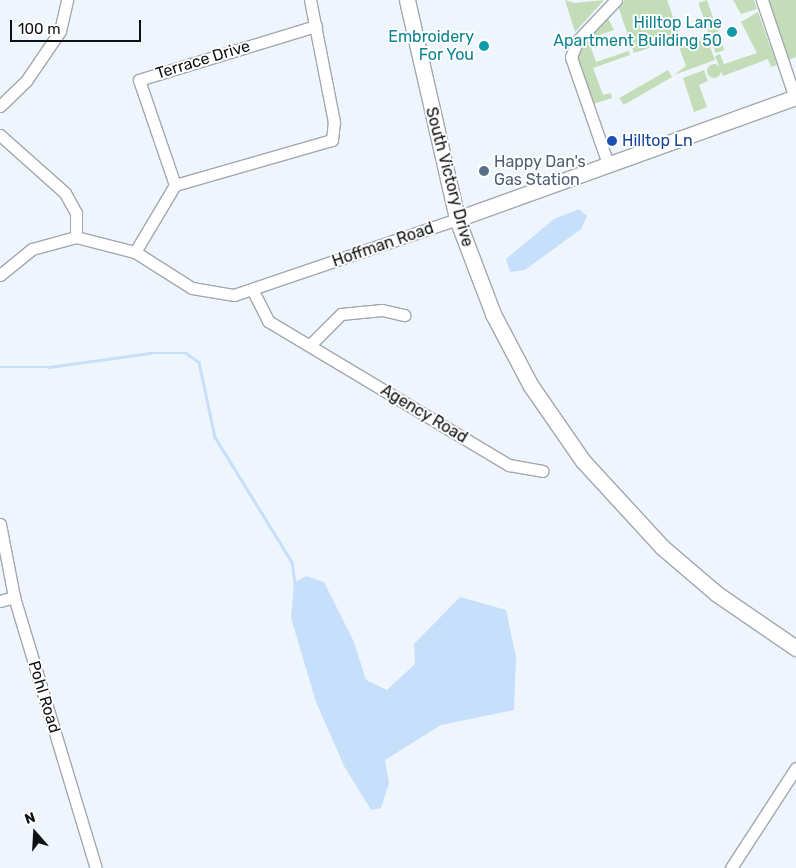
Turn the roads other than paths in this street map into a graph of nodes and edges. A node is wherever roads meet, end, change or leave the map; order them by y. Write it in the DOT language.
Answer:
graph roads {
  1 [pos="67,0"];
  2 [pos="310,0"];
  3 [pos="407,0"];
  4 [pos="616,0"];
  5 [pos="762,0"];
  6 [pos="316,26"];
  7 [pos="796,98"];
  8 [pos="0,106"];
  9 [pos="0,135"];
  10 [pos="608,164"];
  11 [pos="174,185"];
  12 [pos="457,219"];
  13 [pos="76,237"];
  14 [pos="135,252"];
  15 [pos="0,275"];
  16 [pos="253,291"];
  17 [pos="404,315"];
  18 [pos="310,345"];
  19 [pos="542,471"];
  20 [pos="0,524"];
  21 [pos="14,597"];
  22 [pos="0,601"];
  23 [pos="796,648"];
  24 [pos="796,768"];
  25 [pos="96,868"];
  26 [pos="731,868"];
  1 -- 8 [label="street"];
  2 -- 6 [label="street"];
  3 -- 12 [label="main road, South Victory Drive"];
  4 -- 10 [label="street"];
  5 -- 7 [label="street"];
  6 -- 11 [label="street"];
  6 -- 11 [label="street, Terrace Drive"];
  7 -- 10 [label="main road, Hoffman Road"];
  9 -- 13 [label="street"];
  10 -- 12 [label="main road, Hoffman Road"];
  11 -- 14 [label="street"];
  12 -- 16 [label="street, Hoffman Road"];
  12 -- 23 [label="main road, South Victory Drive"];
  13 -- 14 [label="street"];
  13 -- 15 [label="street"];
  14 -- 16 [label="street"];
  16 -- 18 [label="street, Agency Road"];
  17 -- 18 [label="street"];
  18 -- 19 [label="street, Agency Road"];
  20 -- 21 [label="street, Pohl Road"];
  21 -- 22 [label="street"];
  21 -- 25 [label="street, Pohl Road"];
  24 -- 26 [label="street"];
}
